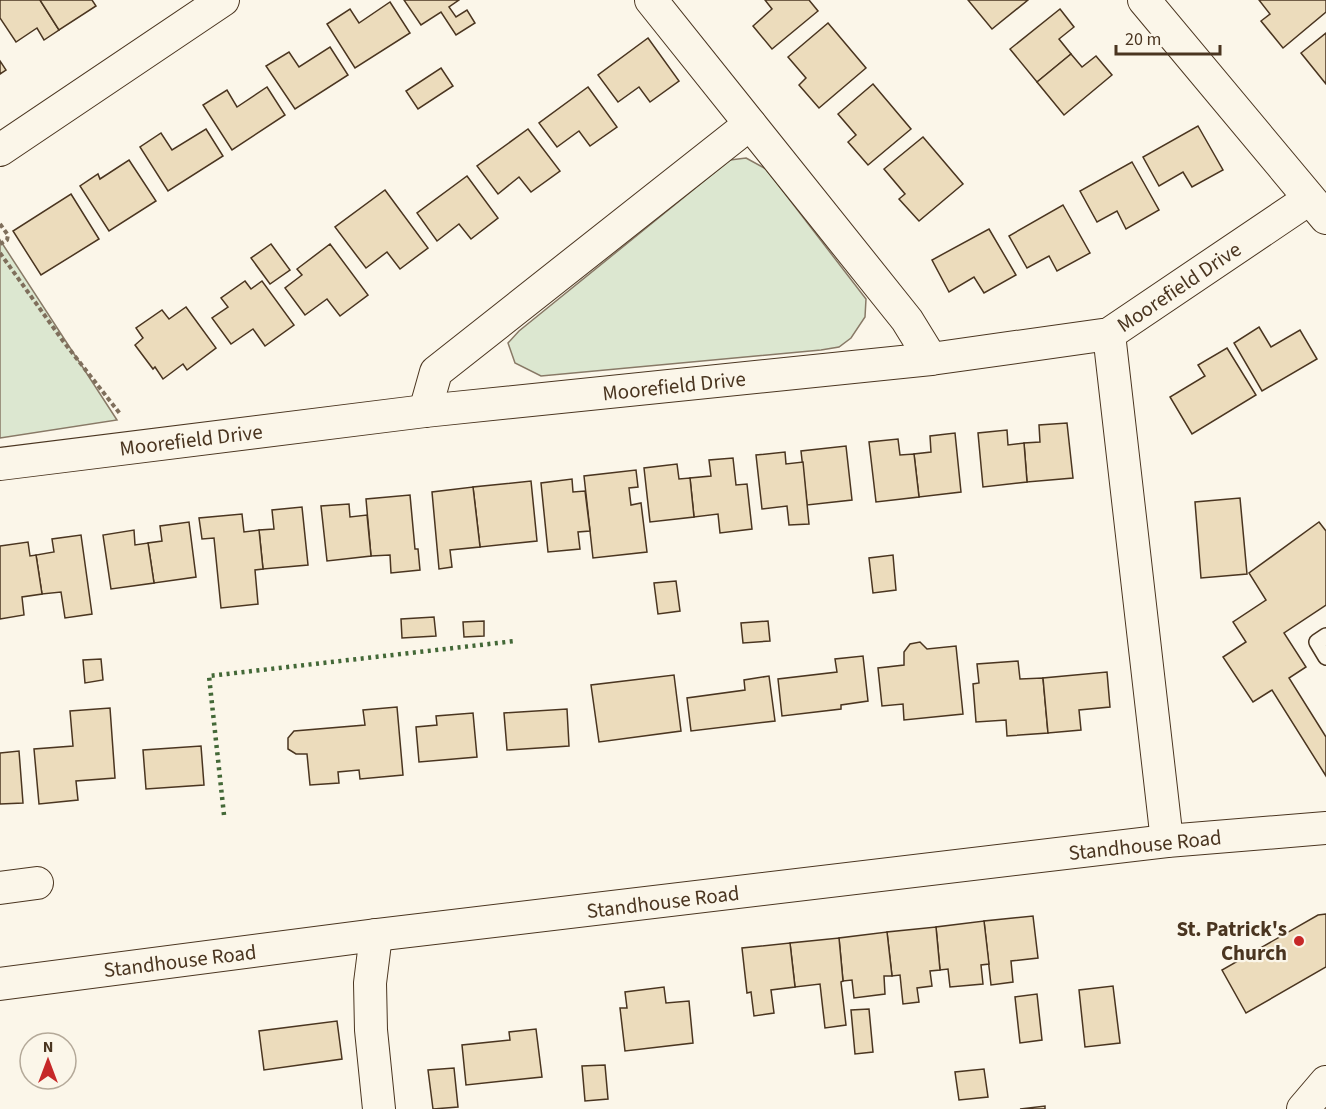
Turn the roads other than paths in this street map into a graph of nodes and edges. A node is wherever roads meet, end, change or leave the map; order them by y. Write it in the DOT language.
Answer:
graph roads {
  1 [pos="223,0"];
  2 [pos="651,0"];
  3 [pos="1144,0"];
  4 [pos="750,124"];
  5 [pos="0,150"];
  6 [pos="1318,209"];
  7 [pos="1108,334"];
  8 [pos="931,359"];
  9 [pos="425,411"];
  10 [pos="0,464"];
  11 [pos="1326,636"];
  12 [pos="1326,657"];
  13 [pos="1326,828"];
  14 [pos="1167,841"];
  15 [pos="37,884"];
  16 [pos="0,888"];
  17 [pos="376,935"];
  18 [pos="0,984"];
  19 [pos="1326,1082"];
  20 [pos="379,1109"];
  21 [pos="1303,1109"];
  1 -- 5 [label="street"];
  2 -- 4 [label="street"];
  3 -- 6 [label="street, Moorefield Drive"];
  4 -- 8 [label="street"];
  4 -- 9 [label="street"];
  6 -- 7 [label="street, Moorefield Drive"];
  7 -- 8 [label="street, Moorefield Drive"];
  7 -- 14 [label="street"];
  8 -- 9 [label="street, Moorefield Drive"];
  9 -- 10 [label="street, Moorefield Drive"];
  11 -- 12 [label="lane"];
  13 -- 14 [label="street, Standhouse Road"];
  14 -- 17 [label="street, Standhouse Road"];
  15 -- 16 [label="street"];
  17 -- 18 [label="street, Standhouse Road"];
  17 -- 20 [label="street"];
  19 -- 21 [label="street"];
}
